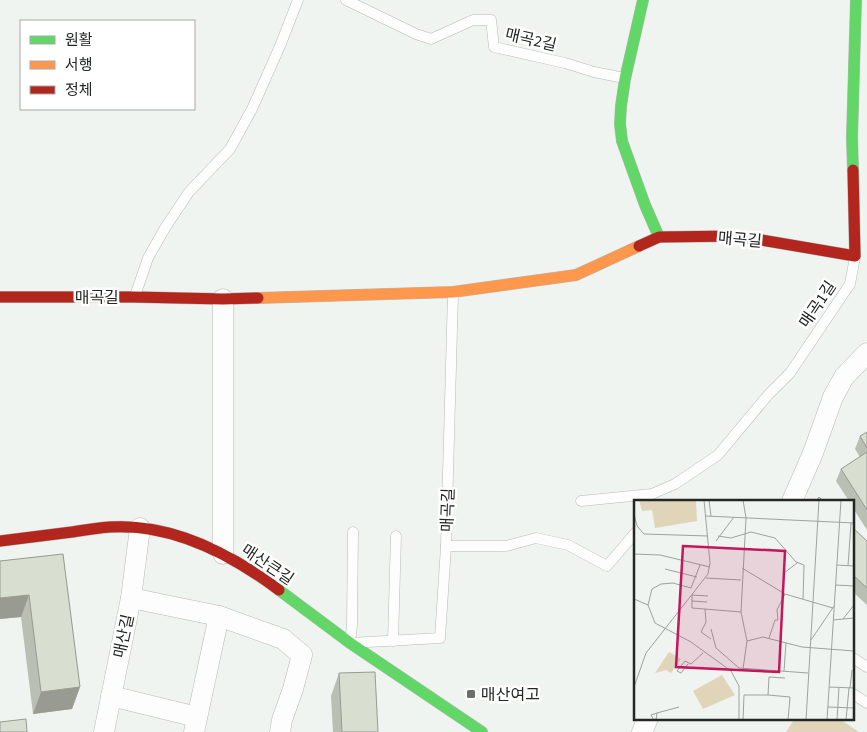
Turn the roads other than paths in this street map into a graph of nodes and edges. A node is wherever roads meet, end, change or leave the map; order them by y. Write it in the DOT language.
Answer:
graph roads {
  1 [pos="298,0"];
  2 [pos="346,0"];
  3 [pos="643,0"];
  4 [pos="856,0"];
  5 [pos="625,79"];
  6 [pos="659,237"];
  7 [pos="855,256"];
  8 [pos="453,292"];
  9 [pos="0,297"];
  10 [pos="134,297"];
  11 [pos="223,299"];
  12 [pos="867,354"];
  13 [pos="652,497"];
  14 [pos="792,500"];
  15 [pos="580,501"];
  16 [pos="140,528"];
  17 [pos="353,532"];
  18 [pos="634,534"];
  19 [pos="396,536"];
  20 [pos="0,541"];
  21 [pos="446,546"];
  22 [pos="223,554"];
  23 [pos="131,598"];
  24 [pos="219,616"];
  25 [pos="393,640"];
  26 [pos="350,642"];
  27 [pos="854,659"];
  28 [pos="867,666"];
  29 [pos="854,695"];
  30 [pos="111,696"];
  31 [pos="867,703"];
  32 [pos="647,720"];
  33 [pos="196,725"];
  34 [pos="104,732"];
  35 [pos="280,732"];
  36 [pos="482,732"];
  37 [pos="642,732"];
  1 -- 10 [label="lane"];
  2 -- 5 [label="lane, 매곡2길"];
  3 -- 5 [label="street"];
  4 -- 7 [label="street, 매곡1길"];
  5 -- 6 [label="street"];
  6 -- 7 [label="street, 매곡길"];
  6 -- 8 [label="street, 매곡길"];
  7 -- 13 [label="lane, 매곡1길"];
  8 -- 11 [label="street, 매곡길"];
  8 -- 21 [label="lane, 매곡길"];
  9 -- 10 [label="street, 매곡길"];
  10 -- 11 [label="street, 매곡길"];
  11 -- 22 [label="street"];
  12 -- 14 [label="street"];
  13 -- 15 [label="lane, 매곡1길"];
  16 -- 20 [label="street, 매산큰길"];
  16 -- 22 [label="street, 매산큰길"];
  16 -- 23 [label="street"];
  17 -- 26 [label="lane"];
  18 -- 21 [label="lane"];
  19 -- 25 [label="lane"];
  21 -- 25 [label="lane, 매곡길"];
  22 -- 26 [label="street, 매산큰길"];
  23 -- 24 [label="street, 매산길"];
  23 -- 30 [label="street, 매산길"];
  24 -- 33 [label="street"];
  24 -- 35 [label="street, 매산길"];
  25 -- 26 [label="lane, 매곡길"];
  26 -- 36 [label="street, 매산큰길"];
  27 -- 28 [label="lane"];
  29 -- 31 [label="lane"];
  30 -- 33 [label="street"];
  30 -- 34 [label="street, 매산길"];
  32 -- 37 [label="street"];
}
